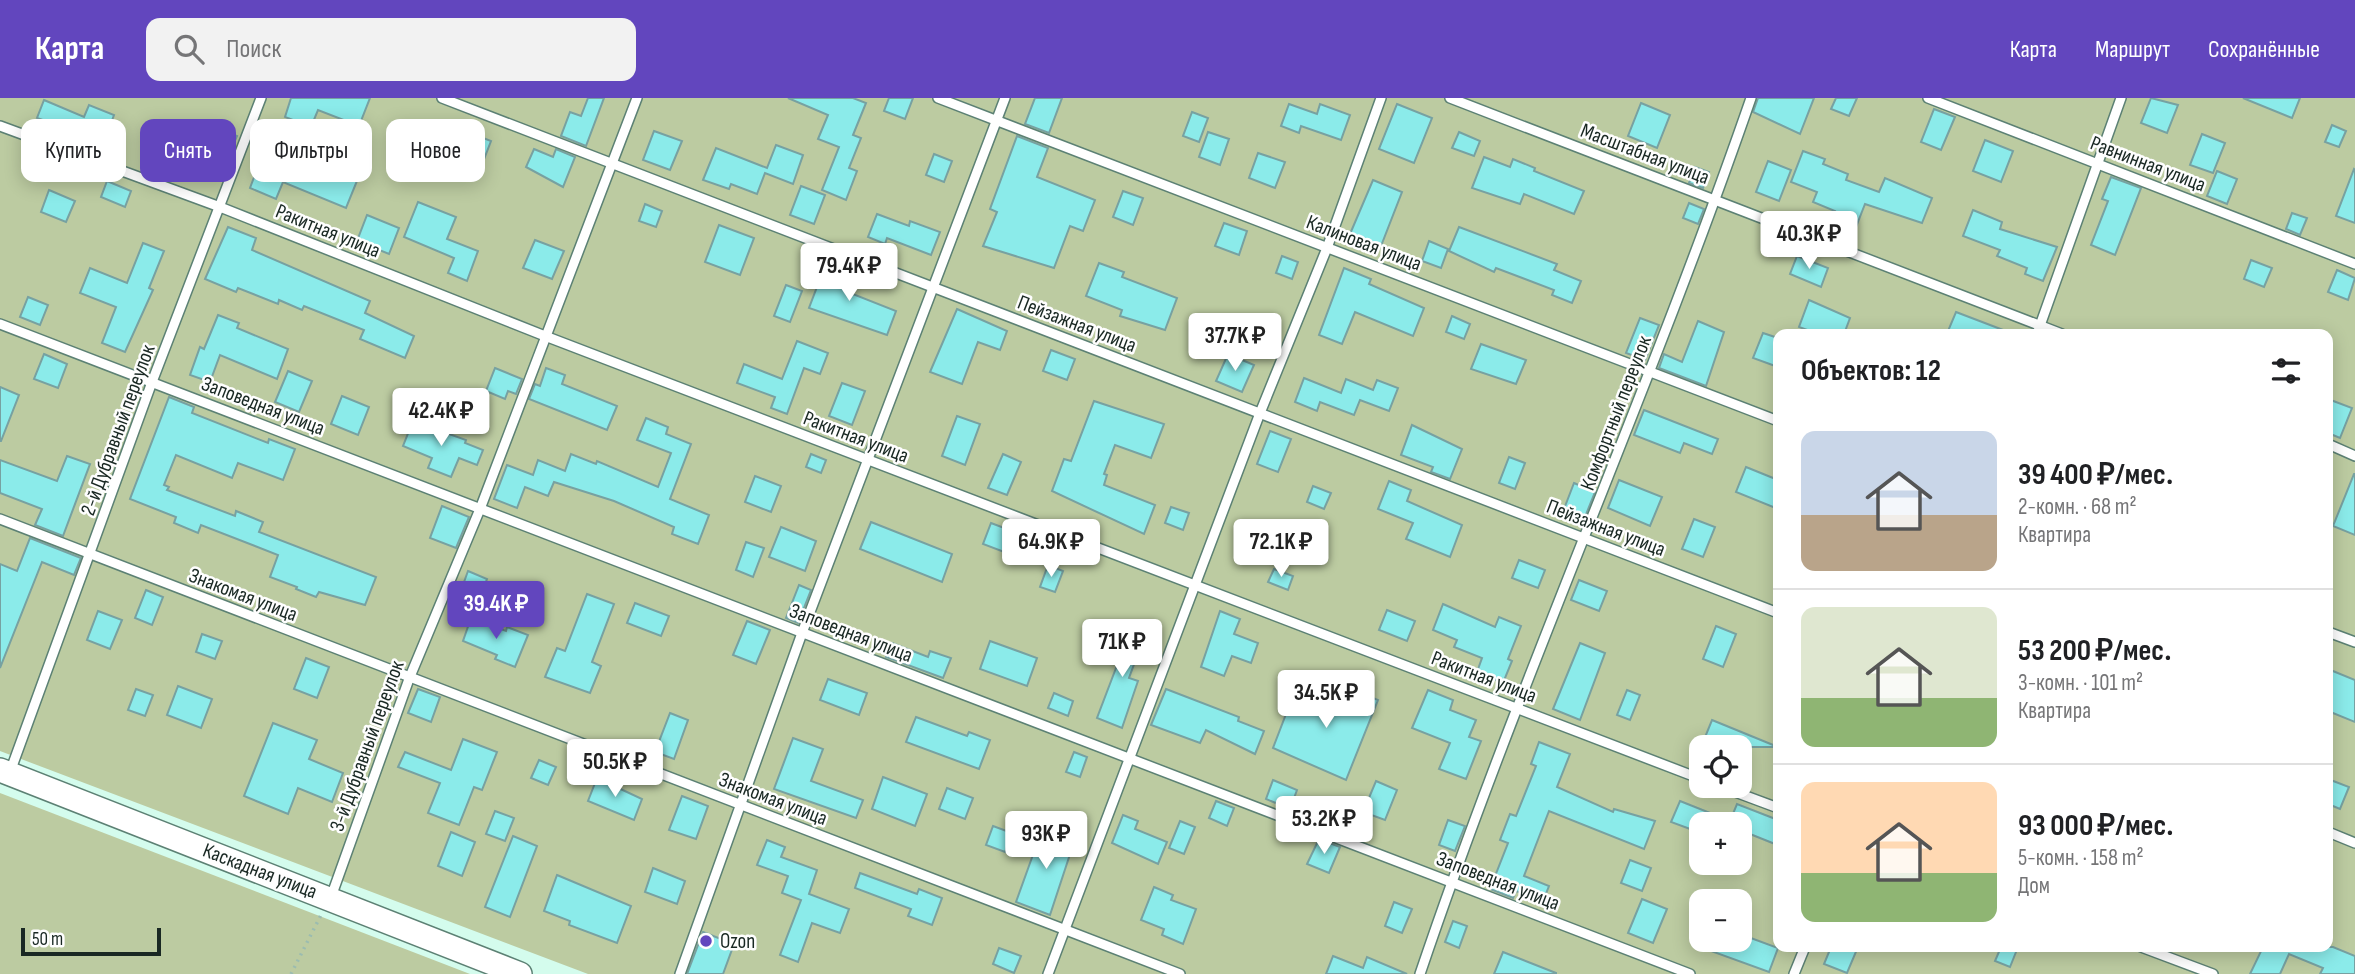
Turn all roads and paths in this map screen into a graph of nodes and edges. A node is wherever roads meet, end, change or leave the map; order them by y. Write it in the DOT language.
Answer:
graph roads {
  1 [pos="261,98"];
  2 [pos="442,98"];
  3 [pos="637,98"];
  4 [pos="938,98"];
  5 [pos="1005,98"];
  6 [pos="1381,98"];
  7 [pos="1450,98"];
  8 [pos="1751,98"];
  9 [pos="1928,98"];
  10 [pos="2121,98"];
  11 [pos="997,121"];
  12 [pos="0,126"];
  13 [pos="2096,163"];
  14 [pos="612,164"];
  15 [pos="1716,200"];
  16 [pos="220,207"];
  17 [pos="1327,248"];
  18 [pos="2355,264"];
  19 [pos="933,288"];
  20 [pos="0,324"];
  21 [pos="2036,329"];
  22 [pos="2038,329"];
  23 [pos="545,336"];
  24 [pos="1651,373"];
  25 [pos="152,382"];
  26 [pos="1260,413"];
  27 [pos="1773,419"];
  28 [pos="2333,446"];
  29 [pos="2355,456"];
  30 [pos="869,460"];
  31 [pos="480,509"];
  32 [pos="0,519"];
  33 [pos="1586,539"];
  34 [pos="92,554"];
  35 [pos="1195,585"];
  36 [pos="1773,611"];
  37 [pos="802,633"];
  38 [pos="2333,634"];
  39 [pos="2355,642"];
  40 [pos="410,679"];
  41 [pos="1518,709"];
  42 [pos="1130,759"];
  43 [pos="4,772"];
  44 [pos="1689,774"];
  45 [pos="1751,798"];
  46 [pos="739,804"];
  47 [pos="1773,806"];
  48 [pos="2333,834"];
  49 [pos="2355,843"];
  50 [pos="1451,882"];
  51 [pos="330,898"];
  52 [pos="1065,930"];
  53 [pos="1803,952"];
  54 [pos="2154,952"];
  55 [pos="291,974"];
  56 [pos="520,974"];
  57 [pos="680,974"];
  58 [pos="1048,974"];
  59 [pos="1180,974"];
  60 [pos="1420,974"];
  61 [pos="1690,974"];
  62 [pos="1794,974"];
  63 [pos="2213,974"];
  1 -- 16 [label="lane, 2-й Дубравный переулок"];
  2 -- 14 [label="lane, Пейзажная улица"];
  3 -- 14 [label="lane, 3-й Дубравный переулок"];
  4 -- 11 [label="lane, Калиновая улица"];
  5 -- 11 [label="lane"];
  6 -- 17 [label="lane"];
  7 -- 15 [label="lane, Масштабная улица"];
  8 -- 15 [label="lane, Комфортный переулок"];
  9 -- 13 [label="lane, Равнинная улица"];
  10 -- 13 [label="lane"];
  11 -- 17 [label="lane, Калиновая улица"];
  11 -- 19 [label="lane"];
  12 -- 16 [label="lane, Ракитная улица"];
  13 -- 18 [label="lane, Равнинная улица"];
  13 -- 22 [label="lane"];
  14 -- 19 [label="lane, Пейзажная улица"];
  14 -- 23 [label="lane, 3-й Дубравный переулок"];
  15 -- 21 [label="lane, Масштабная улица"];
  15 -- 24 [label="lane, Комфортный переулок"];
  16 -- 23 [label="lane, Ракитная улица"];
  16 -- 25 [label="lane, 2-й Дубравный переулок"];
  17 -- 24 [label="lane, Калиновая улица"];
  17 -- 26 [label="lane"];
  19 -- 26 [label="lane, Пейзажная улица"];
  19 -- 30 [label="lane"];
  20 -- 25 [label="lane, Заповедная улица"];
  23 -- 30 [label="lane, Ракитная улица"];
  23 -- 31 [label="lane, 3-й Дубравный переулок"];
  24 -- 27 [label="lane, Калиновая улица"];
  24 -- 33 [label="lane, Комфортный переулок"];
  25 -- 31 [label="lane, Заповедная улица"];
  25 -- 34 [label="lane, 2-й Дубравный переулок"];
  26 -- 33 [label="lane, Пейзажная улица"];
  26 -- 35 [label="lane"];
  28 -- 29 [label="lane"];
  30 -- 35 [label="lane, Ракитная улица"];
  30 -- 37 [label="lane"];
  31 -- 37 [label="lane, Заповедная улица"];
  31 -- 40 [label="lane, 3-й Дубравный переулок"];
  32 -- 34 [label="lane, Знакомая улица"];
  33 -- 36 [label="lane, Пейзажная улица"];
  33 -- 41 [label="lane, Комфортный переулок"];
  34 -- 40 [label="lane, Знакомая улица"];
  34 -- 43 [label="lane, 2-й Дубравный переулок"];
  35 -- 41 [label="lane, Ракитная улица"];
  35 -- 42 [label="lane"];
  37 -- 42 [label="lane, Заповедная улица"];
  37 -- 46 [label="lane"];
  38 -- 39 [label="lane"];
  40 -- 46 [label="lane, Знакомая улица"];
  40 -- 51 [label="lane, 3-й Дубравный переулок"];
  41 -- 44 [label="lane, Ракитная улица"];
  41 -- 50 [label="lane, Комфортный переулок"];
  42 -- 50 [label="lane, Заповедная улица"];
  42 -- 52 [label="lane"];
  43 -- 51 [label="street, Каскадная улица"];
  45 -- 47 [label="lane"];
  46 -- 52 [label="lane, Знакомая улица"];
  46 -- 57 [label="lane"];
  48 -- 49 [label="lane"];
  50 -- 60 [label="lane, Комфортный переулок"];
  50 -- 61 [label="lane, Заповедная улица"];
  51 -- 55 [label="path"];
  51 -- 56 [label="street, Каскадная улица"];
  52 -- 58 [label="lane"];
  52 -- 59 [label="lane, Знакомая улица"];
  53 -- 62 [label="lane"];
  54 -- 63 [label="lane"];
}
